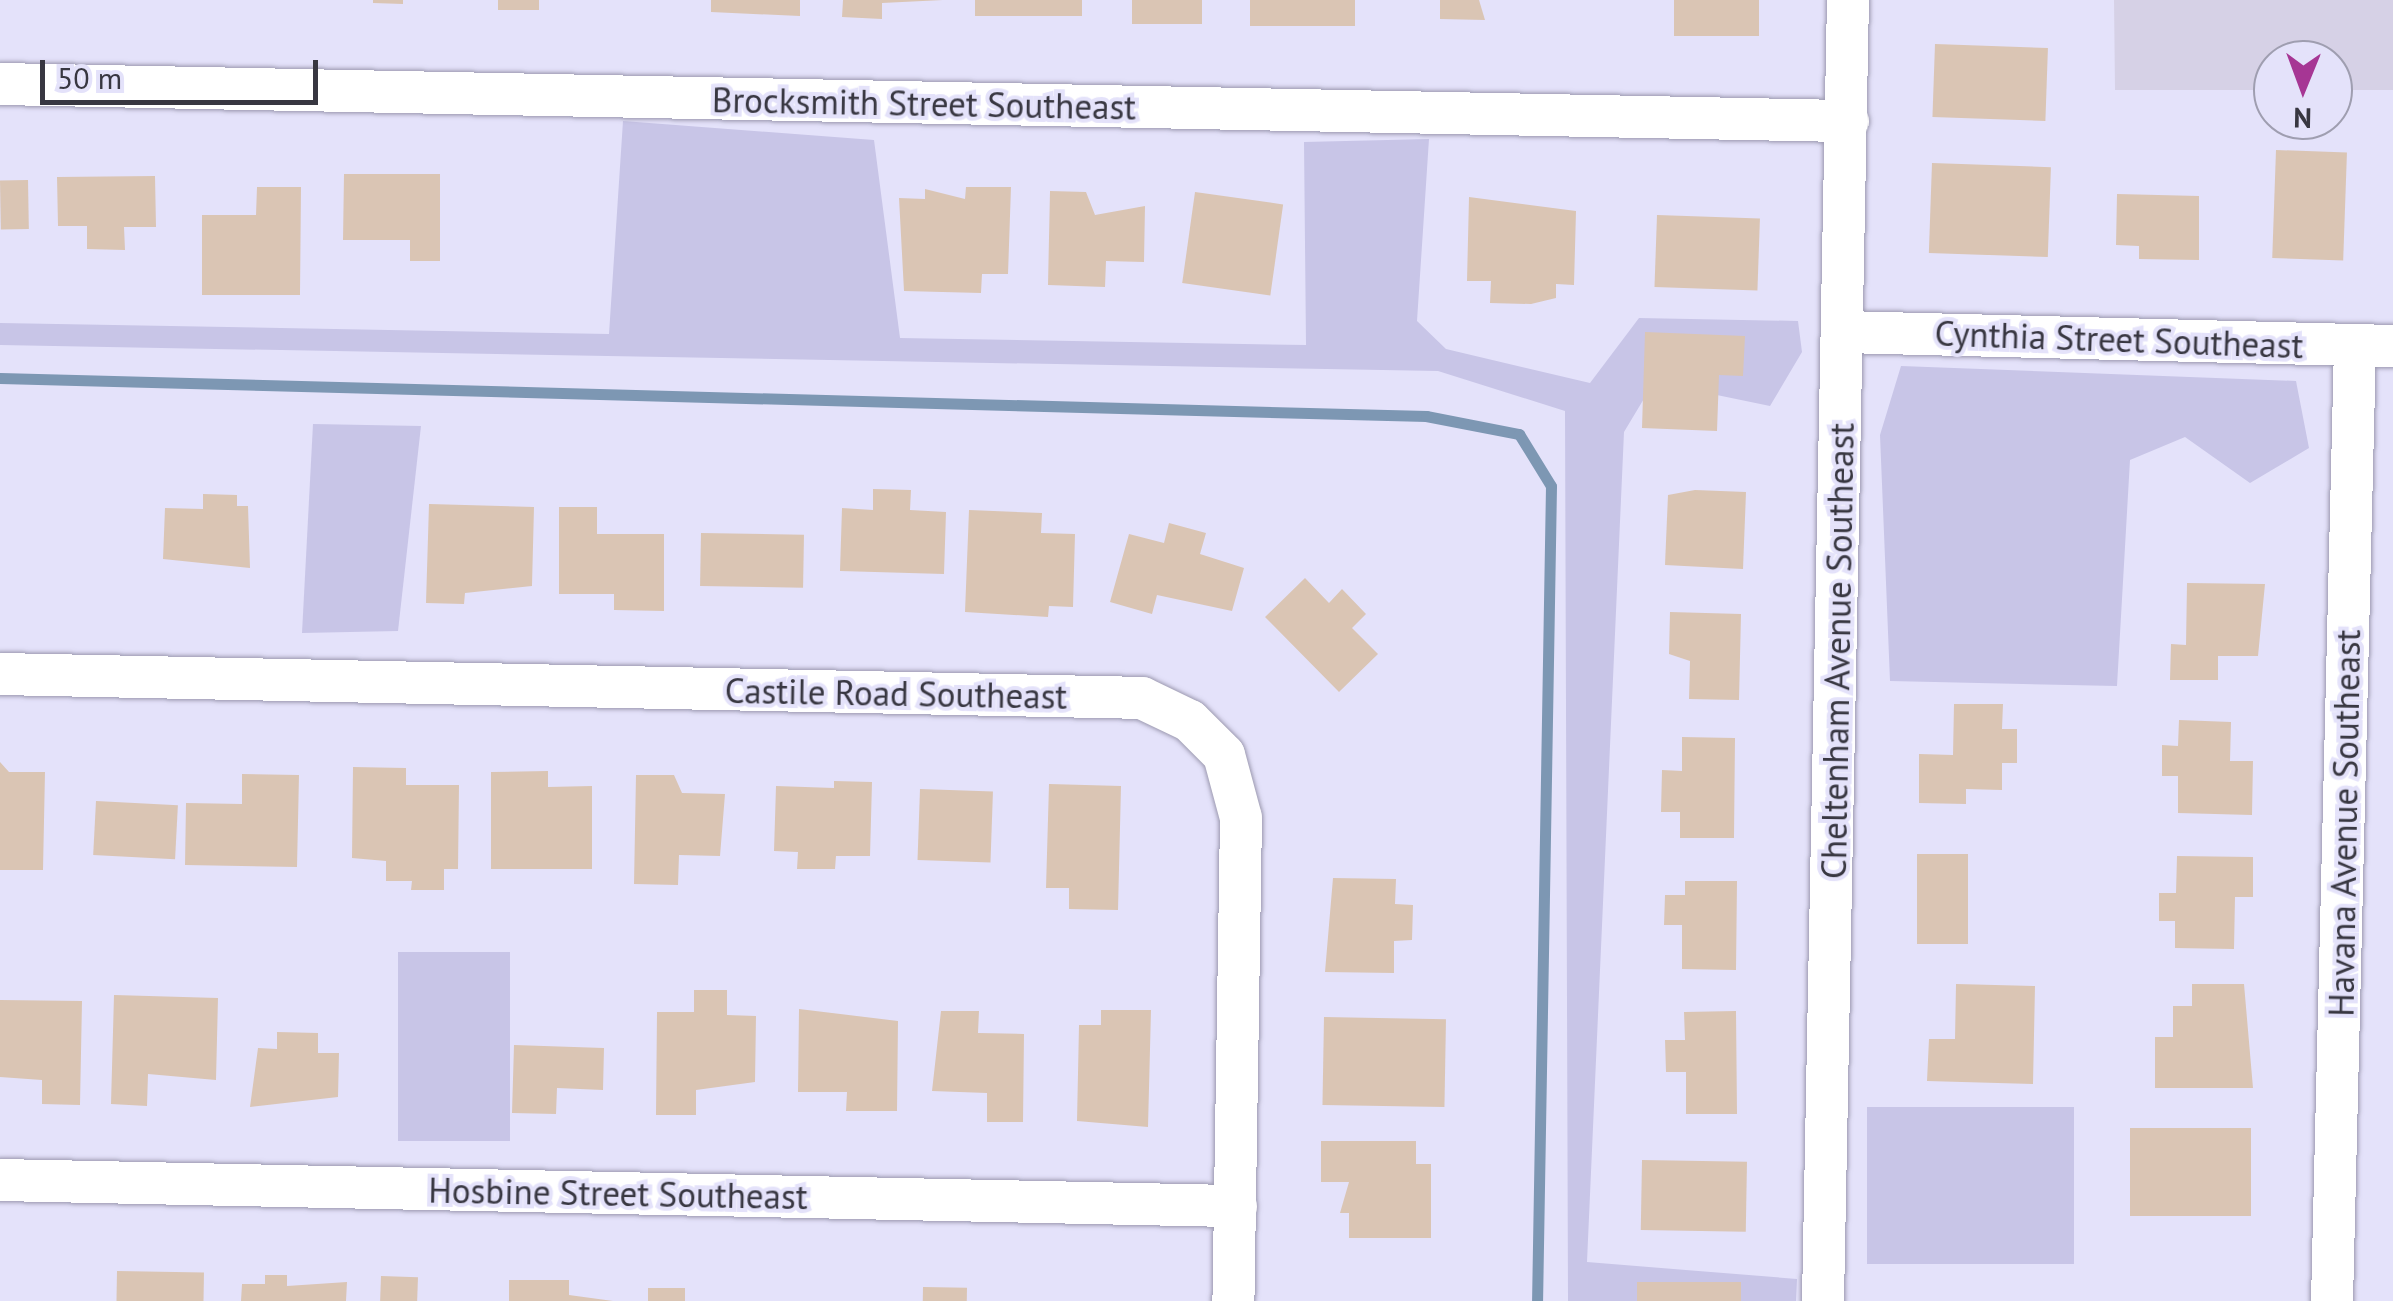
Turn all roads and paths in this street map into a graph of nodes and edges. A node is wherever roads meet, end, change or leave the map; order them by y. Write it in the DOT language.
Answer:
graph roads {
  1 [pos="1848,0"];
  2 [pos="0,84"];
  3 [pos="1848,121"];
  4 [pos="1844,332"];
  5 [pos="2374,346"];
  6 [pos="0,674"];
  7 [pos="0,1180"];
  8 [pos="1236,1206"];
  9 [pos="1233,1301"];
  10 [pos="1823,1301"];
  11 [pos="2332,1301"];
  1 -- 3 [label="street, Cheltenham Avenue Southeast"];
  2 -- 3 [label="street, Brocksmith Street Southeast"];
  3 -- 4 [label="street, Cheltenham Avenue Southeast"];
  4 -- 5 [label="street, Cynthia Street Southeast"];
  4 -- 10 [label="street, Cheltenham Avenue Southeast"];
  5 -- 11 [label="street, Havana Avenue Southeast"];
  6 -- 8 [label="street, Castile Road Southeast"];
  7 -- 8 [label="street, Hosbine Street Southeast"];
  8 -- 9 [label="street, Castile Road Southeast"];
}
